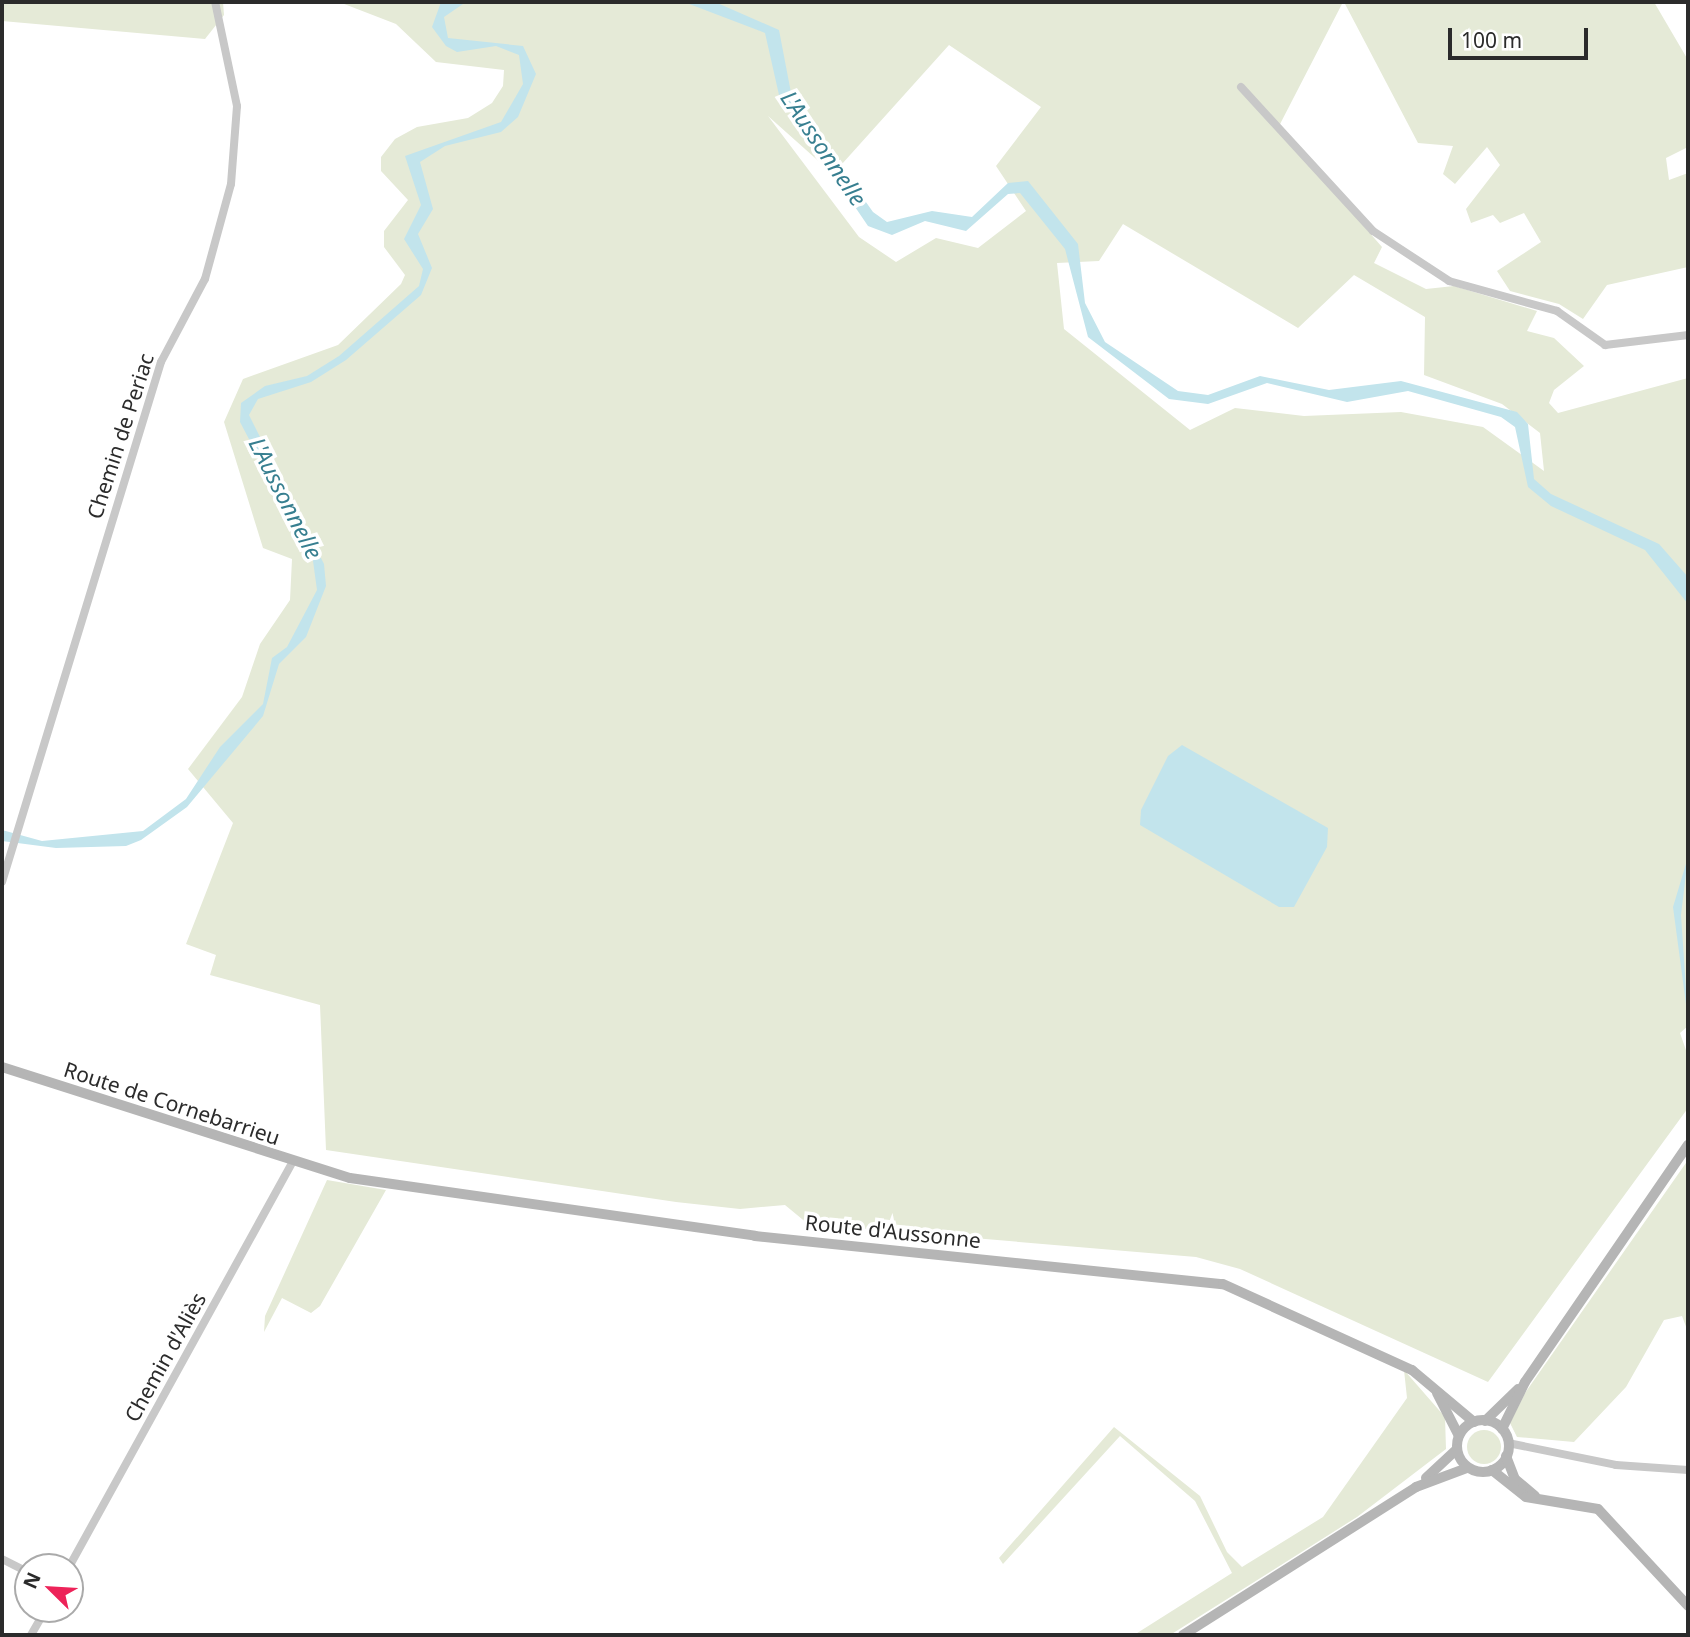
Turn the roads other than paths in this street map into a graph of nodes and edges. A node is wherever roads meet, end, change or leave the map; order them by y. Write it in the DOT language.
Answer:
graph roads {
  1 [pos="215,2"];
  2 [pos="1241,87"];
  3 [pos="1688,335"];
  4 [pos="2,882"];
  5 [pos="2,1067"];
  6 [pos="1688,1145"];
  7 [pos="292,1163"];
  8 [pos="330,1173"];
  9 [pos="1525,1382"];
  10 [pos="1432,1385"];
  11 [pos="1479,1421"];
  12 [pos="1502,1429"];
  13 [pos="1459,1436"];
  14 [pos="1508,1443"];
  15 [pos="1457,1449"];
  16 [pos="1506,1456"];
  17 [pos="1467,1468"];
  18 [pos="1688,1470"];
  19 [pos="1492,1471"];
  20 [pos="1416,1487"];
  21 [pos="1540,1500"];
  22 [pos="77,1553"];
  23 [pos="1688,1606"];
  24 [pos="1183,1635"];
  1 -- 4 [label="street, Chemin de Periac"];
  2 -- 3 [label="street"];
  5 -- 7 [label="main road, Route de Cornebarrieu"];
  6 -- 9 [label="main road"];
  7 -- 8 [label="main road, Route de Cornebarrieu"];
  7 -- 22 [label="street, Chemin d'Aliès"];
  8 -- 10 [label="main road, Route d'Aussonne"];
  9 -- 11 [label="main road"];
  9 -- 12 [label="main road"];
  10 -- 11 [label="main road, Route d'Aussonne"];
  10 -- 13 [label="main road"];
  11 -- 12 [label="main road"];
  11 -- 13 [label="main road"];
  12 -- 14 [label="main road"];
  13 -- 15 [label="main road"];
  14 -- 16 [label="main road"];
  14 -- 18 [label="street"];
  15 -- 17 [label="main road"];
  15 -- 20 [label="main road"];
  16 -- 19 [label="main road"];
  16 -- 21 [label="main road"];
  17 -- 19 [label="main road"];
  17 -- 20 [label="main road"];
  19 -- 21 [label="main road"];
  20 -- 24 [label="main road"];
  21 -- 23 [label="main road"];
}
